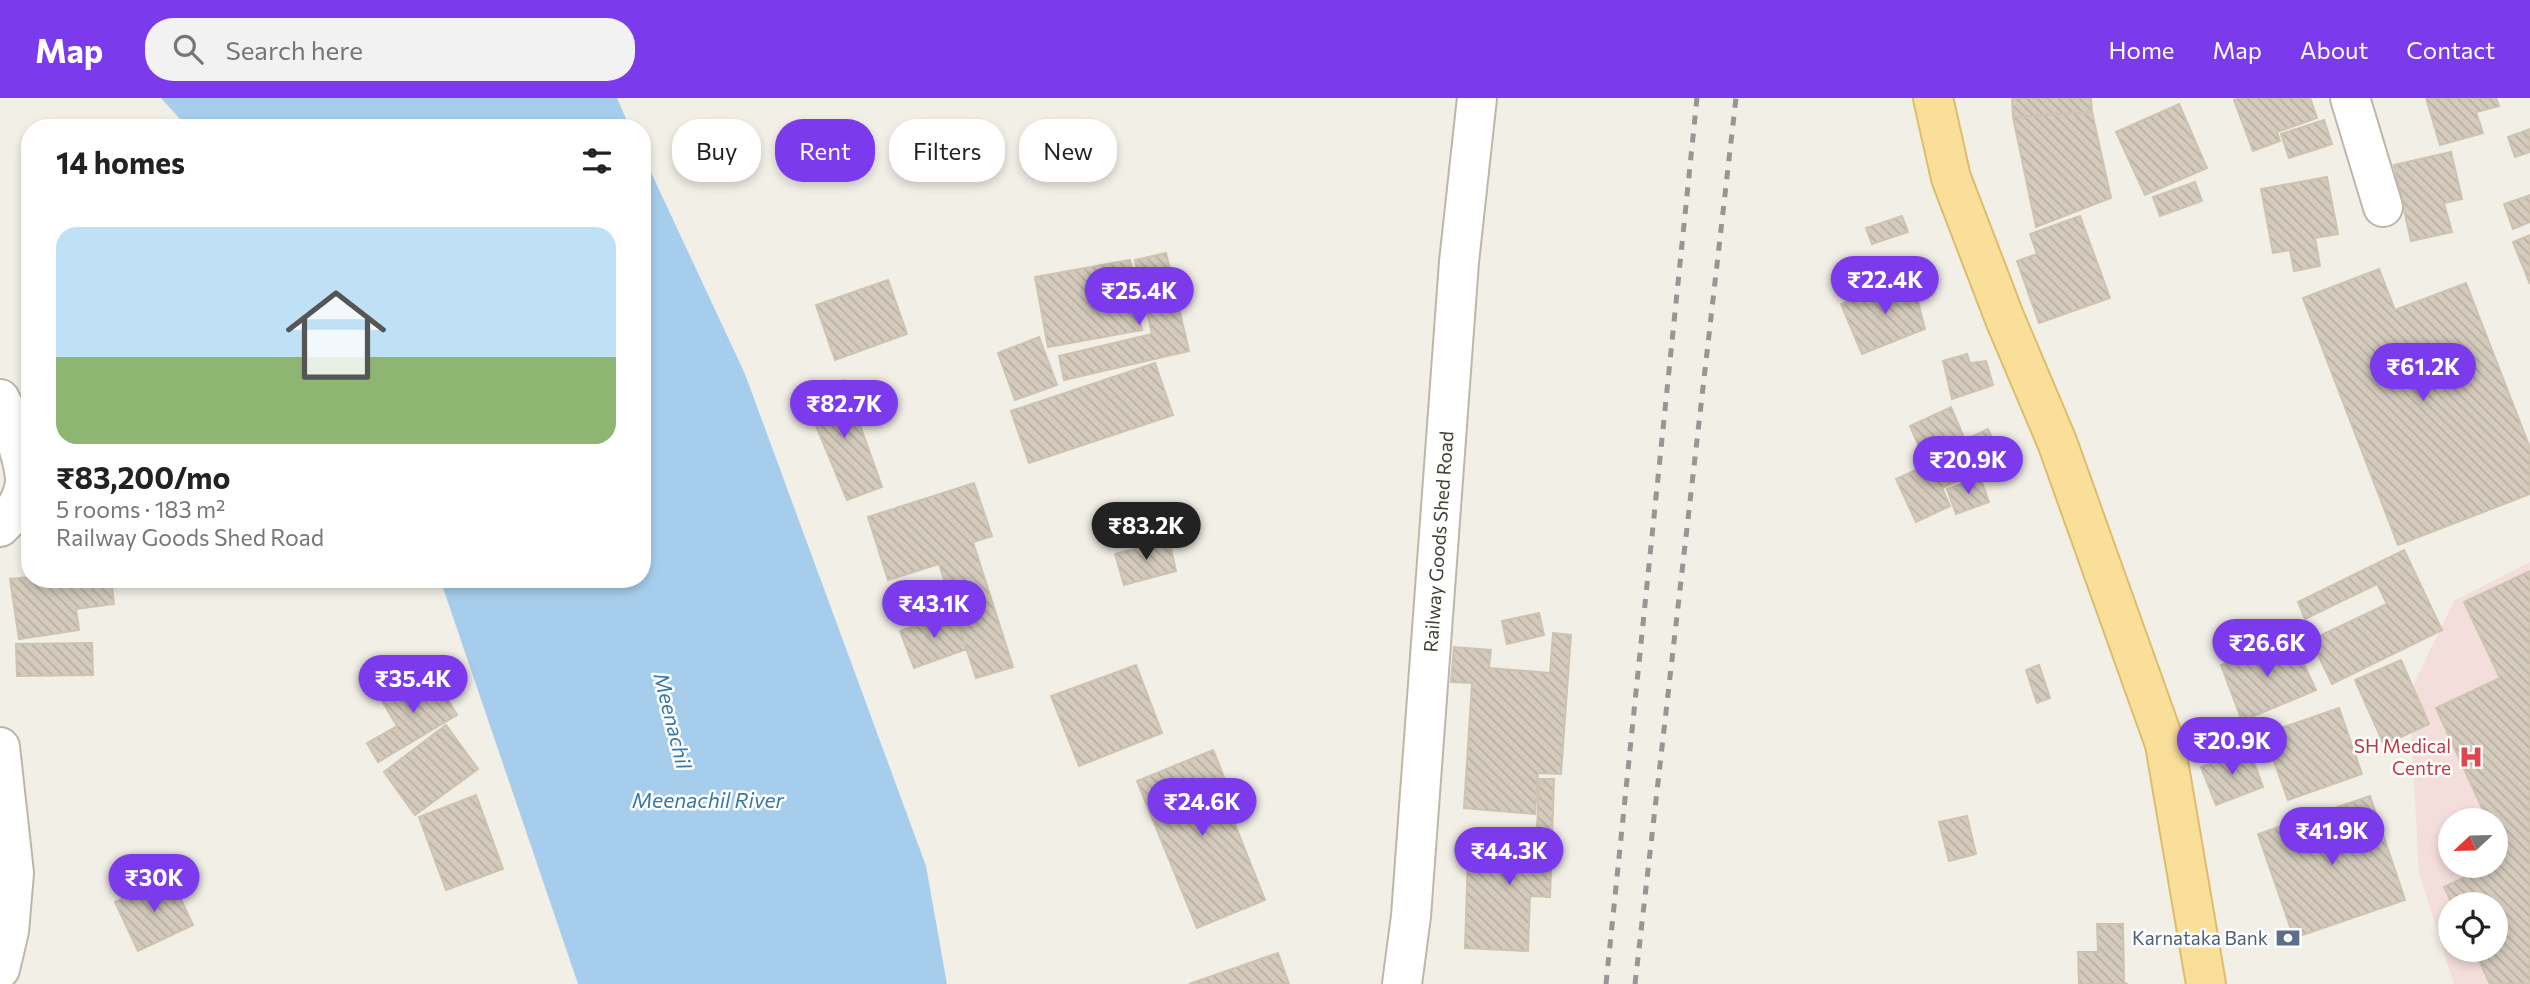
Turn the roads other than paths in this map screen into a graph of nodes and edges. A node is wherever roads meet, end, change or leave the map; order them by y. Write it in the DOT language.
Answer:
graph roads {
  1 [pos="1477,98"];
  2 [pos="1933,98"];
  3 [pos="2350,98"];
  4 [pos="2383,207"];
  5 [pos="0,399"];
  6 [pos="21,464"];
  7 [pos="21,492"];
  8 [pos="0,527"];
  9 [pos="0,747"];
  10 [pos="4,931"];
  11 [pos="0,969"];
  12 [pos="1402,984"];
  13 [pos="2206,984"];
  1 -- 12 [label="street, Railway Goods Shed Road"];
  2 -- 13 [label="main road"];
  3 -- 4 [label="street"];
  5 -- 6 [label="street"];
  7 -- 8 [label="street"];
  9 -- 10 [label="street"];
  10 -- 11 [label="street"];
}
